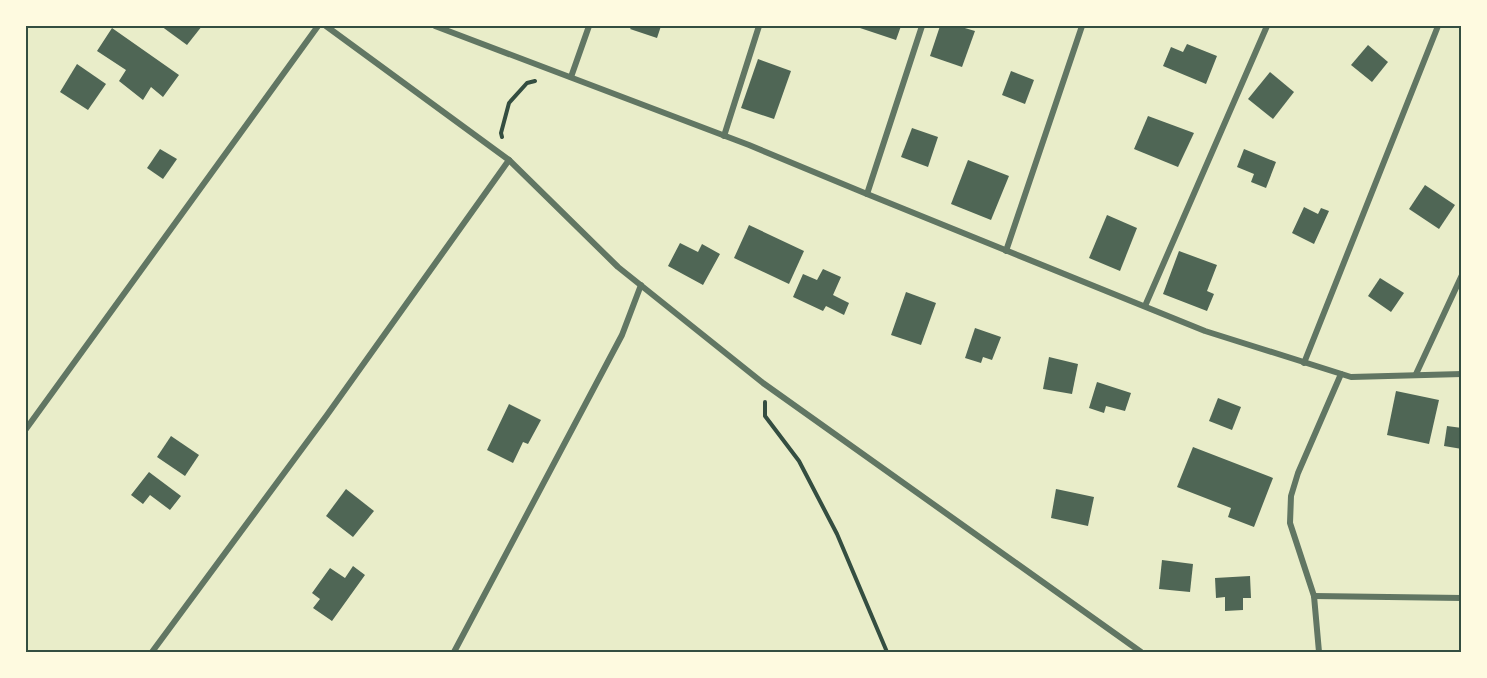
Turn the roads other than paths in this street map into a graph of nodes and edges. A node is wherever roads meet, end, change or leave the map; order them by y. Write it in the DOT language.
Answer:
graph roads {
  1 [pos="318,26"];
  2 [pos="326,26"];
  3 [pos="435,26"];
  4 [pos="589,26"];
  5 [pos="759,26"];
  6 [pos="922,26"];
  7 [pos="1082,26"];
  8 [pos="1267,26"];
  9 [pos="1438,26"];
  10 [pos="572,77"];
  11 [pos="724,136"];
  12 [pos="509,160"];
  13 [pos="867,194"];
  14 [pos="1006,251"];
  15 [pos="1461,275"];
  16 [pos="641,285"];
  17 [pos="1145,306"];
  18 [pos="1304,363"];
  19 [pos="1341,374"];
  20 [pos="1416,374"];
  21 [pos="1461,374"];
  22 [pos="26,429"];
  23 [pos="1314,596"];
  24 [pos="1461,598"];
  25 [pos="152,652"];
  26 [pos="454,652"];
  27 [pos="1141,652"];
  28 [pos="1319,652"];
  1 -- 22 [label="street"];
  2 -- 12 [label="street"];
  3 -- 10 [label="street"];
  4 -- 10 [label="street"];
  5 -- 11 [label="street"];
  6 -- 13 [label="street"];
  7 -- 14 [label="street"];
  8 -- 17 [label="street"];
  9 -- 18 [label="street"];
  10 -- 11 [label="street"];
  11 -- 13 [label="street"];
  12 -- 16 [label="street"];
  12 -- 25 [label="street"];
  13 -- 14 [label="street"];
  14 -- 17 [label="street"];
  15 -- 20 [label="street"];
  16 -- 26 [label="street"];
  16 -- 27 [label="street"];
  17 -- 18 [label="street"];
  18 -- 19 [label="street"];
  19 -- 20 [label="street"];
  19 -- 23 [label="street"];
  20 -- 21 [label="street"];
  23 -- 24 [label="street"];
  23 -- 28 [label="street"];
}
